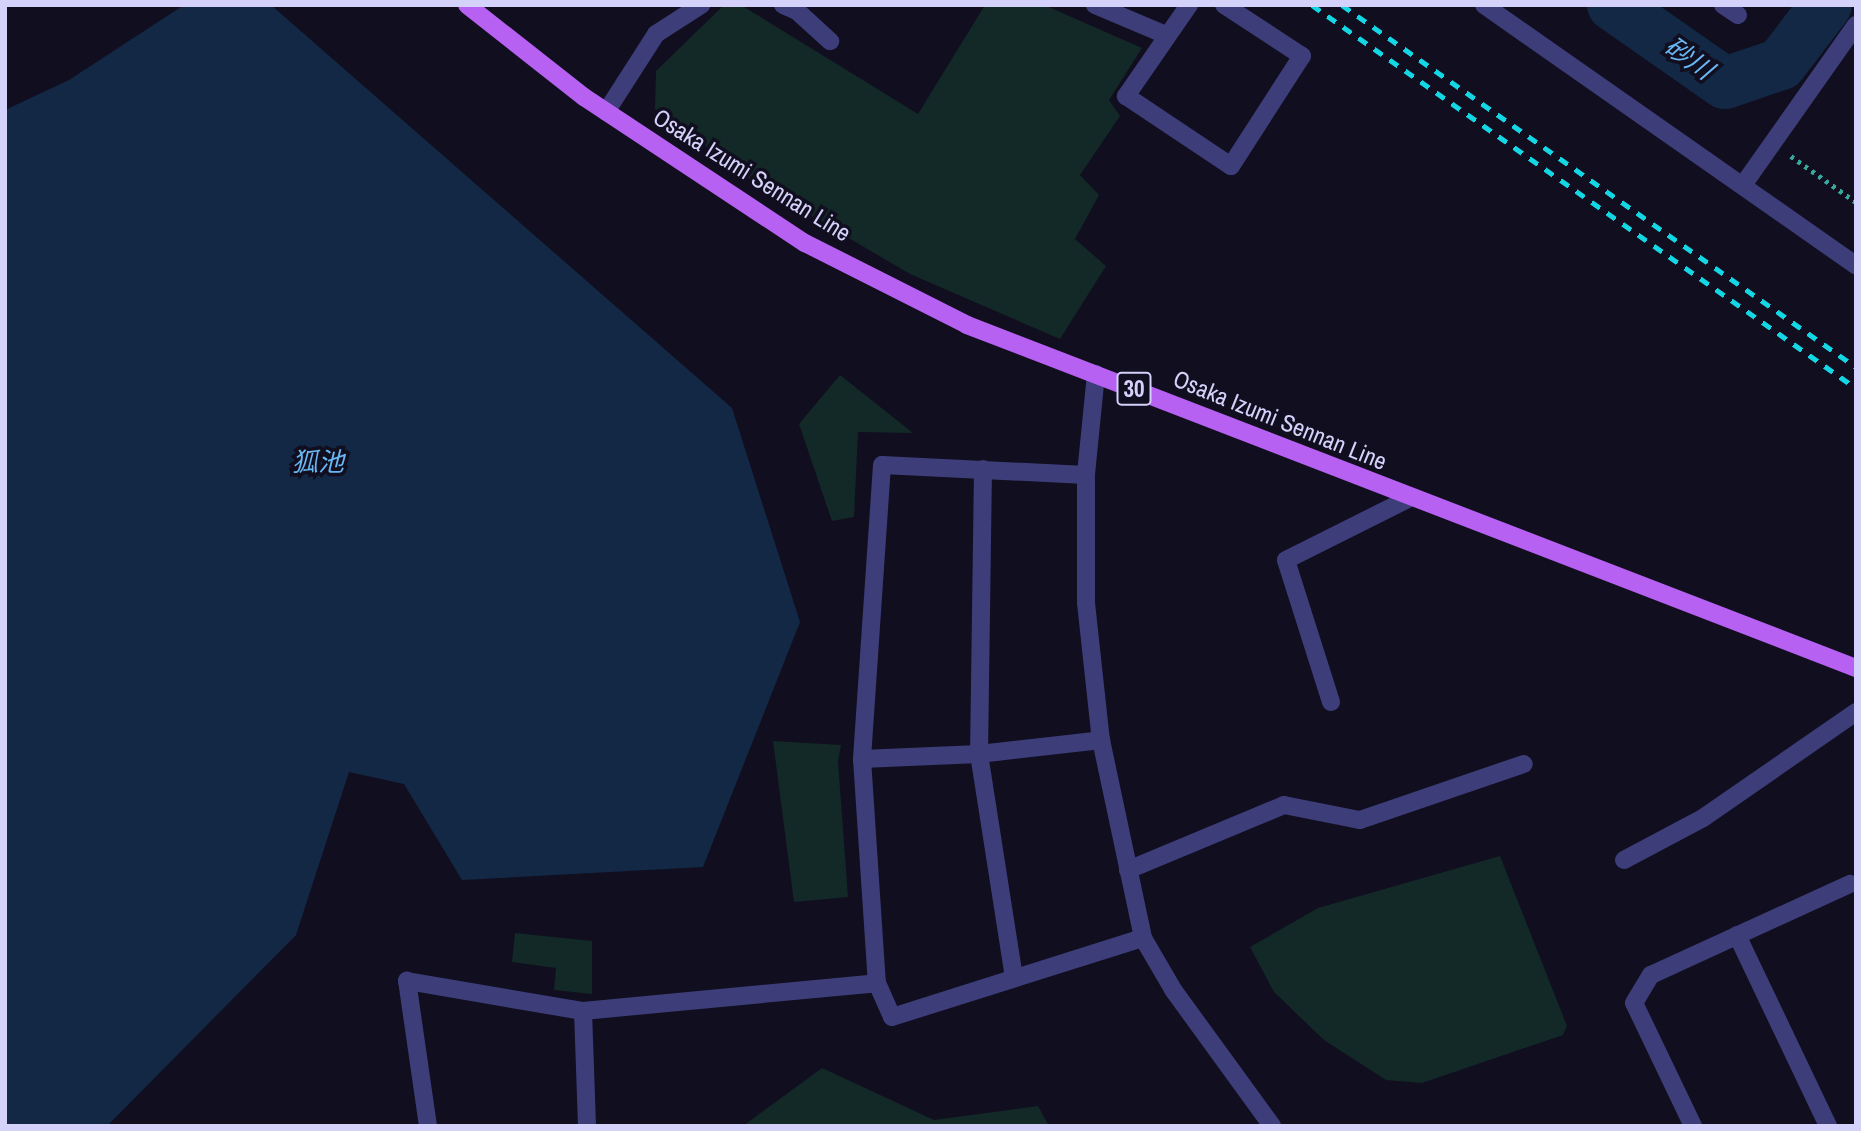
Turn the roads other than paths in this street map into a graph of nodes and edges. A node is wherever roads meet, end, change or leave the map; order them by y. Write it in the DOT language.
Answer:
graph roads {
  1 [pos="467,5"];
  2 [pos="1095,5"];
  3 [pos="1189,5"];
  4 [pos="1224,5"];
  5 [pos="1484,5"];
  6 [pos="697,6"];
  7 [pos="793,7"];
  8 [pos="1856,25"];
  9 [pos="1166,35"];
  10 [pos="830,41"];
  11 [pos="606,112"];
  12 [pos="1743,185"];
  13 [pos="1856,265"];
  14 [pos="1096,374"];
  15 [pos="983,469"];
  16 [pos="1086,475"];
  17 [pos="1410,498"];
  18 [pos="1856,668"];
  19 [pos="1331,702"];
  20 [pos="1856,712"];
  21 [pos="1101,740"];
  22 [pos="979,754"];
  23 [pos="862,759"];
  24 [pos="1524,764"];
  25 [pos="1624,860"];
  26 [pos="1128,870"];
  27 [pos="1854,885"];
  28 [pos="1737,935"];
  29 [pos="1143,938"];
  30 [pos="1014,978"];
  31 [pos="877,982"];
  32 [pos="583,1011"];
  33 [pos="428,1126"];
  34 [pos="587,1126"];
  35 [pos="1272,1126"];
  36 [pos="1693,1126"];
  37 [pos="1828,1126"];
  1 -- 11 [label="main road, Osaka Izumi Sennan Line / 30"];
  2 -- 9 [label="street"];
  3 -- 9 [label="street"];
  4 -- 9 [label="street"];
  5 -- 12 [label="street"];
  6 -- 11 [label="street"];
  7 -- 10 [label="street"];
  8 -- 12 [label="street"];
  11 -- 14 [label="main road, Osaka Izumi Sennan Line / 30"];
  12 -- 13 [label="street"];
  14 -- 16 [label="street"];
  14 -- 17 [label="main road, Osaka Izumi Sennan Line / 30"];
  15 -- 16 [label="street"];
  15 -- 22 [label="street"];
  15 -- 23 [label="street"];
  16 -- 21 [label="street"];
  17 -- 18 [label="main road, Osaka Izumi Sennan Line / 30"];
  17 -- 19 [label="street"];
  20 -- 25 [label="street"];
  21 -- 22 [label="street"];
  21 -- 26 [label="street"];
  22 -- 23 [label="street"];
  22 -- 30 [label="street"];
  23 -- 31 [label="street"];
  24 -- 26 [label="street"];
  26 -- 29 [label="street"];
  27 -- 28 [label="street"];
  28 -- 36 [label="street"];
  28 -- 37 [label="street"];
  29 -- 30 [label="street"];
  29 -- 35 [label="street"];
  30 -- 31 [label="street"];
  31 -- 32 [label="street"];
  32 -- 33 [label="street"];
  32 -- 34 [label="street"];
}
